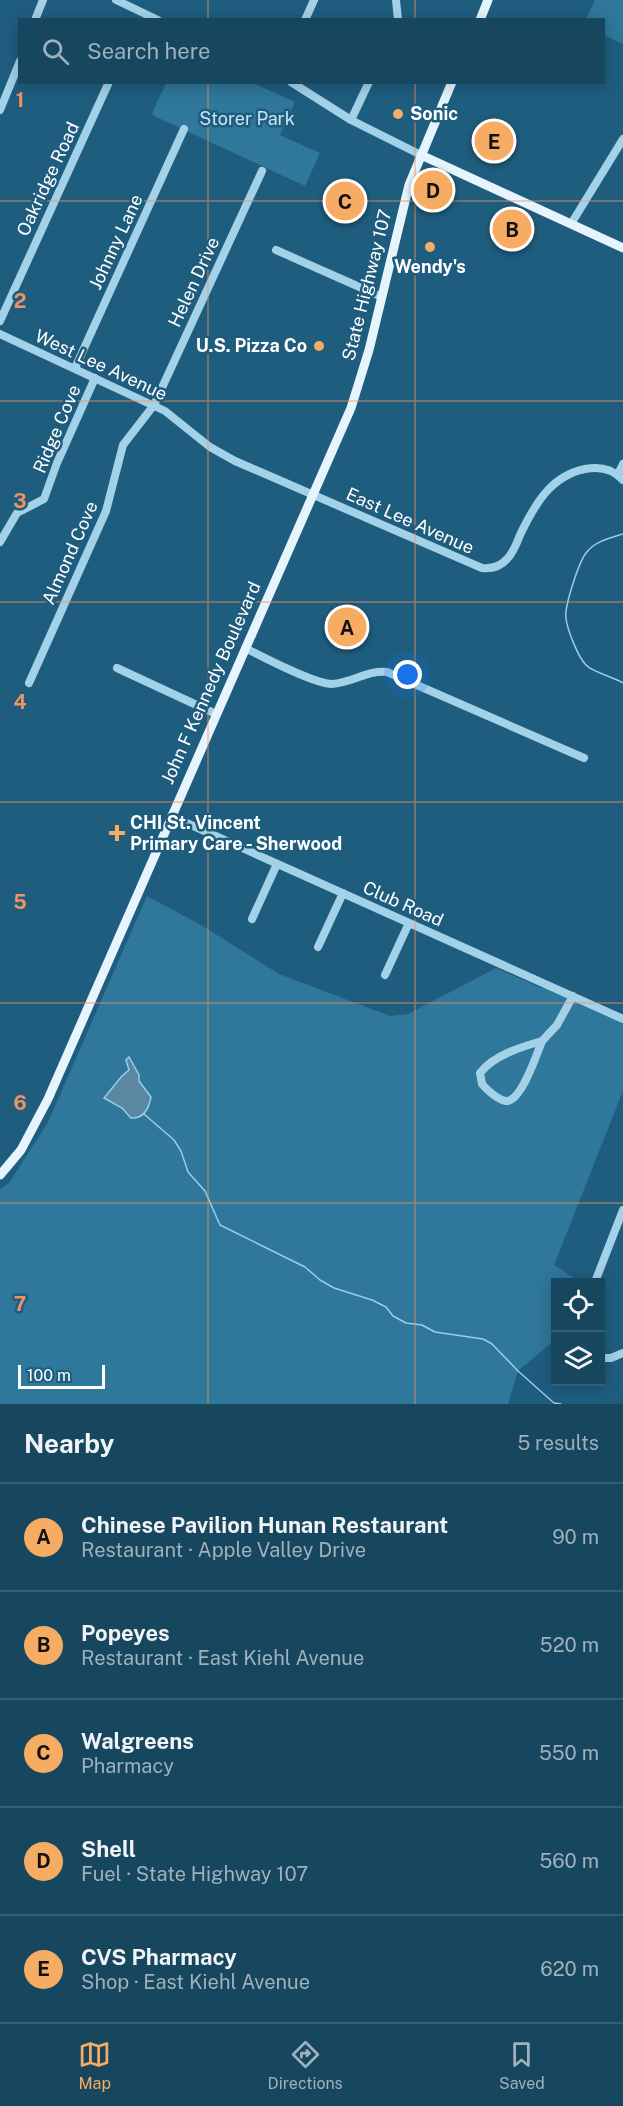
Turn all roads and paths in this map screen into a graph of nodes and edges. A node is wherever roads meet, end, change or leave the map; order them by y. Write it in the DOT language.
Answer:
graph roads {
  1 [pos="43,0"];
  2 [pos="116,0"];
  3 [pos="314,0"];
  4 [pos="396,0"];
  5 [pos="488,0"];
  6 [pos="140,16"];
  7 [pos="36,18"];
  8 [pos="306,18"];
  9 [pos="398,18"];
  10 [pos="481,18"];
  11 [pos="18,66"];
  12 [pos="108,84"];
  13 [pos="294,84"];
  14 [pos="368,84"];
  15 [pos="451,84"];
  16 [pos="0,110"];
  17 [pos="351,120"];
  18 [pos="184,129"];
  19 [pos="623,139"];
  20 [pos="421,155"];
  21 [pos="262,171"];
  22 [pos="571,224"];
  23 [pos="623,248"];
  24 [pos="276,250"];
  25 [pos="382,297"];
  26 [pos="0,321"];
  27 [pos="0,334"];
  28 [pos="75,368"];
  29 [pos="95,378"];
  30 [pos="154,405"];
  31 [pos="623,464"];
  32 [pos="620,477"];
  33 [pos="313,495"];
  34 [pos="0,542"];
  35 [pos="245,648"];
  36 [pos="117,668"];
  37 [pos="28,683"];
  38 [pos="216,714"];
  39 [pos="584,758"];
  40 [pos="171,816"];
  41 [pos="277,864"];
  42 [pos="342,893"];
  43 [pos="252,920"];
  44 [pos="409,923"];
  45 [pos="318,947"];
  46 [pos="385,975"];
  47 [pos="573,996"];
  48 [pos="623,1019"];
  49 [pos="543,1041"];
  50 [pos="0,1175"];
  51 [pos="623,1212"];
  52 [pos="597,1278"];
  53 [pos="623,1353"];
  54 [pos="605,1358"];
  1 -- 7 [label="street"];
  2 -- 6 [label="street"];
  3 -- 8 [label="street"];
  4 -- 9 [label="street"];
  5 -- 10 [label="main road"];
  11 -- 16 [label="street"];
  12 -- 26 [label="street, Oakridge Road"];
  13 -- 17 [label="street"];
  14 -- 17 [label="street"];
  15 -- 20 [label="main road, State Highway 107"];
  17 -- 20 [label="street"];
  18 -- 28 [label="street, Johnny Lane"];
  19 -- 22 [label="street"];
  20 -- 22 [label="main road"];
  20 -- 25 [label="main road, State Highway 107"];
  21 -- 30 [label="street, Helen Drive"];
  22 -- 23 [label="main road"];
  24 -- 25 [label="street"];
  25 -- 33 [label="main road, State Highway 107"];
  27 -- 28 [label="street, West Lee Avenue"];
  28 -- 29 [label="street, West Lee Avenue"];
  29 -- 30 [label="street, West Lee Avenue"];
  29 -- 34 [label="street, Ridge Cove"];
  30 -- 33 [label="street, West Lee Avenue"];
  30 -- 37 [label="street, Almond Cove"];
  31 -- 32 [label="street"];
  32 -- 33 [label="street, East Lee Avenue"];
  33 -- 35 [label="main road, John F Kennedy Boulevard"];
  35 -- 38 [label="main road, John F Kennedy Boulevard"];
  35 -- 39 [label="street"];
  36 -- 38 [label="street"];
  38 -- 40 [label="main road, John F Kennedy Boulevard"];
  40 -- 41 [label="street, Club Road"];
  40 -- 50 [label="main road, John F Kennedy Boulevard"];
  41 -- 42 [label="street, Club Road"];
  41 -- 43 [label="street"];
  42 -- 44 [label="street, Club Road"];
  42 -- 45 [label="street"];
  44 -- 46 [label="street"];
  44 -- 47 [label="street, Club Road"];
  47 -- 48 [label="street, Club Road"];
  47 -- 49 [label="street"];
  49 -- 49 [label="street"];
  51 -- 52 [label="street"];
  53 -- 54 [label="street"];
}
